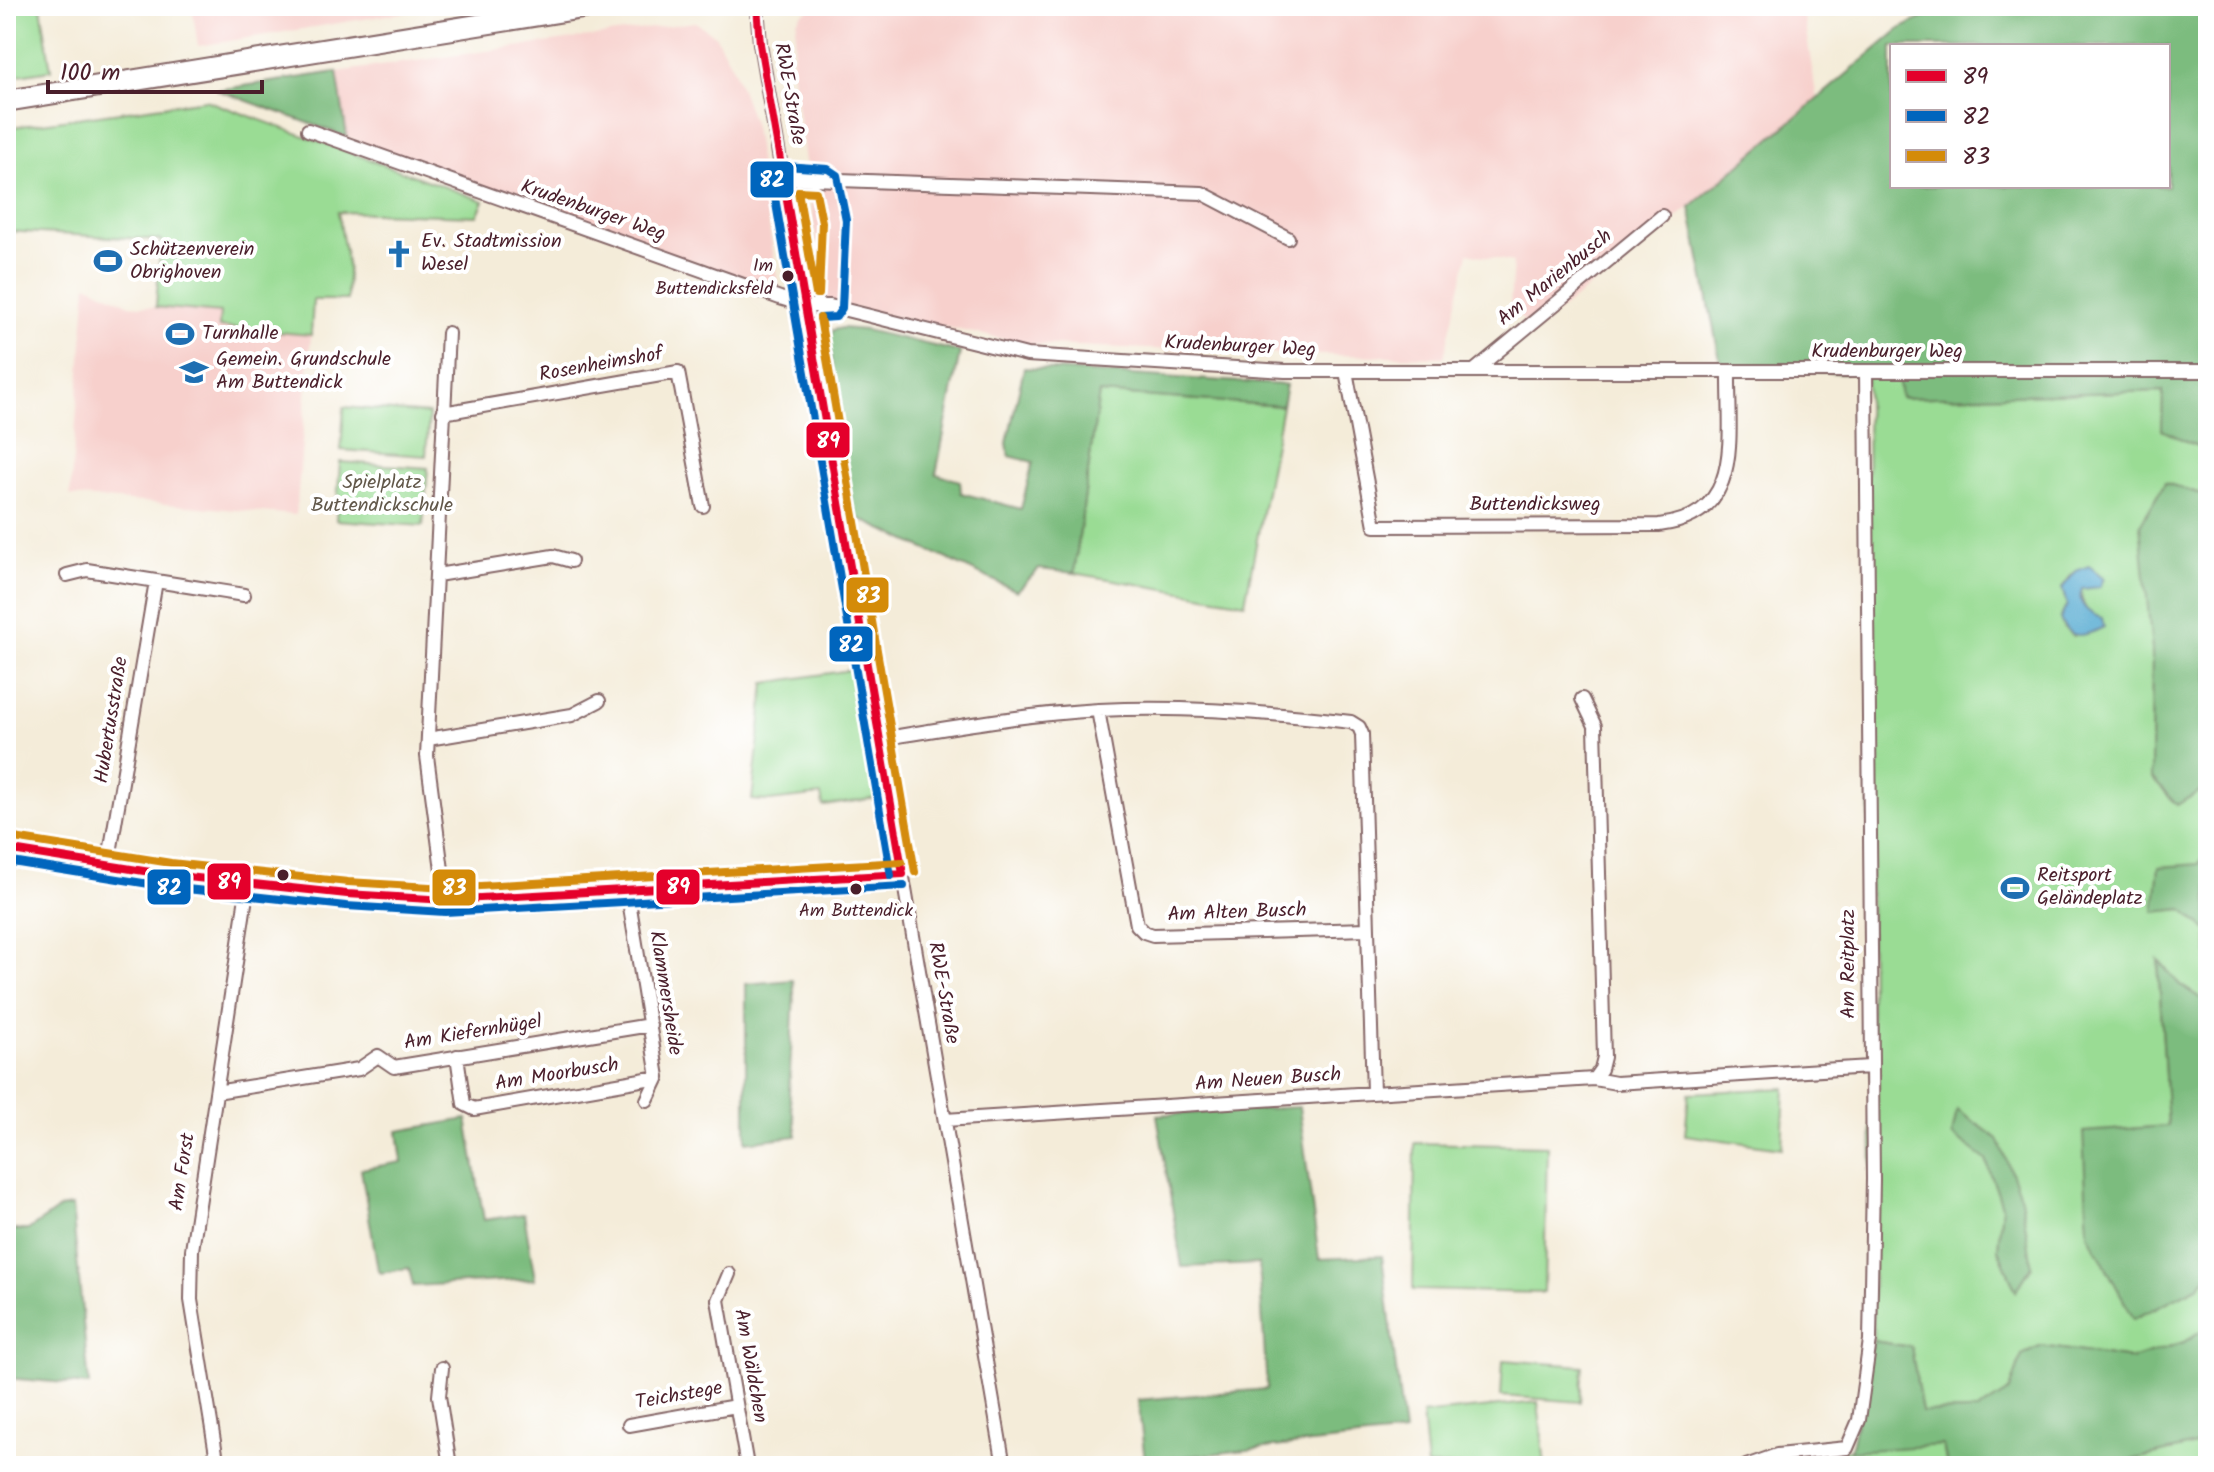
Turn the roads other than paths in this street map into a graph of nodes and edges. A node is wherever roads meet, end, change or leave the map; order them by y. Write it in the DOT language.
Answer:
graph roads {
  1 [pos="595,6"];
  2 [pos="757,6"];
  3 [pos="6,101"];
  4 [pos="308,130"];
  5 [pos="784,178"];
  6 [pos="1662,216"];
  7 [pos="1288,238"];
  8 [pos="806,306"];
  9 [pos="448,333"];
  10 [pos="1346,371"];
  11 [pos="1474,371"];
  12 [pos="1729,371"];
  13 [pos="2208,371"];
  14 [pos="1866,373"];
  15 [pos="443,413"];
  16 [pos="703,506"];
  17 [pos="571,561"];
  18 [pos="67,575"];
  19 [pos="437,575"];
  20 [pos="156,581"];
  21 [pos="244,595"];
  22 [pos="1582,699"];
  23 [pos="599,701"];
  24 [pos="1098,710"];
  25 [pos="428,739"];
  26 [pos="880,739"];
  27 [pos="6,849"];
  28 [pos="108,865"];
  29 [pos="903,874"];
  30 [pos="248,884"];
  31 [pos="627,889"];
  32 [pos="446,900"];
  33 [pos="1368,929"];
  34 [pos="650,1025"];
  35 [pos="457,1056"];
  36 [pos="1870,1067"];
  37 [pos="658,1077"];
  38 [pos="1594,1079"];
  39 [pos="216,1092"];
  40 [pos="1373,1092"];
  41 [pos="647,1100"];
  42 [pos="945,1120"];
  43 [pos="729,1274"];
  44 [pos="442,1368"];
  45 [pos="736,1406"];
  46 [pos="629,1425"];
  47 [pos="218,1466"];
  48 [pos="450,1466"];
  49 [pos="747,1466"];
  50 [pos="1004,1466"];
  51 [pos="1746,1466"];
  1 -- 3 [label="main road"];
  2 -- 5 [label="street, RWE-Straße"];
  4 -- 8 [label="street, Krudenburger Weg"];
  5 -- 7 [label="street"];
  5 -- 8 [label="street, RWE-Straße"];
  6 -- 11 [label="street, Am Marienbusch"];
  8 -- 10 [label="street, Krudenburger Weg"];
  8 -- 26 [label="street, RWE-Straße"];
  9 -- 15 [label="street"];
  10 -- 11 [label="street, Krudenburger Weg"];
  10 -- 12 [label="street, Buttendicksweg"];
  11 -- 12 [label="street, Krudenburger Weg"];
  12 -- 14 [label="street, Krudenburger Weg"];
  13 -- 14 [label="street, Krudenburger Weg"];
  14 -- 36 [label="street, Am Reitplatz"];
  15 -- 16 [label="street, Rosenheimshof"];
  15 -- 19 [label="street"];
  17 -- 19 [label="street"];
  18 -- 20 [label="street"];
  19 -- 25 [label="street"];
  20 -- 21 [label="street"];
  20 -- 28 [label="street, Hubertusstraße"];
  22 -- 38 [label="street"];
  23 -- 25 [label="street"];
  24 -- 26 [label="street"];
  24 -- 33 [label="street, Am Alten Busch"];
  24 -- 33 [label="street"];
  25 -- 32 [label="street"];
  26 -- 29 [label="street, RWE-Straße"];
  27 -- 28 [label="street"];
  28 -- 30 [label="street"];
  29 -- 31 [label="street"];
  29 -- 42 [label="street, RWE-Straße"];
  30 -- 32 [label="street"];
  30 -- 39 [label="street, Am Forst"];
  31 -- 32 [label="street"];
  31 -- 34 [label="street, Klammersheide"];
  33 -- 40 [label="street"];
  34 -- 35 [label="street, Am Kiefernhügel"];
  34 -- 37 [label="street, Klammersheide"];
  35 -- 37 [label="street, Am Moorbusch"];
  35 -- 39 [label="street, Am Kiefernhügel"];
  36 -- 38 [label="street, Am Neuen Busch"];
  36 -- 51 [label="street, Am Reitplatz"];
  37 -- 41 [label="street, Klammersheide"];
  38 -- 40 [label="street, Am Neuen Busch"];
  39 -- 47 [label="street, Am Forst"];
  40 -- 42 [label="street, Am Neuen Busch"];
  42 -- 50 [label="street, RWE-Straße"];
  43 -- 45 [label="street, Am Wäldchen"];
  44 -- 48 [label="street"];
  45 -- 46 [label="street, Teichstege"];
  45 -- 49 [label="street, Am Wäldchen"];
}
